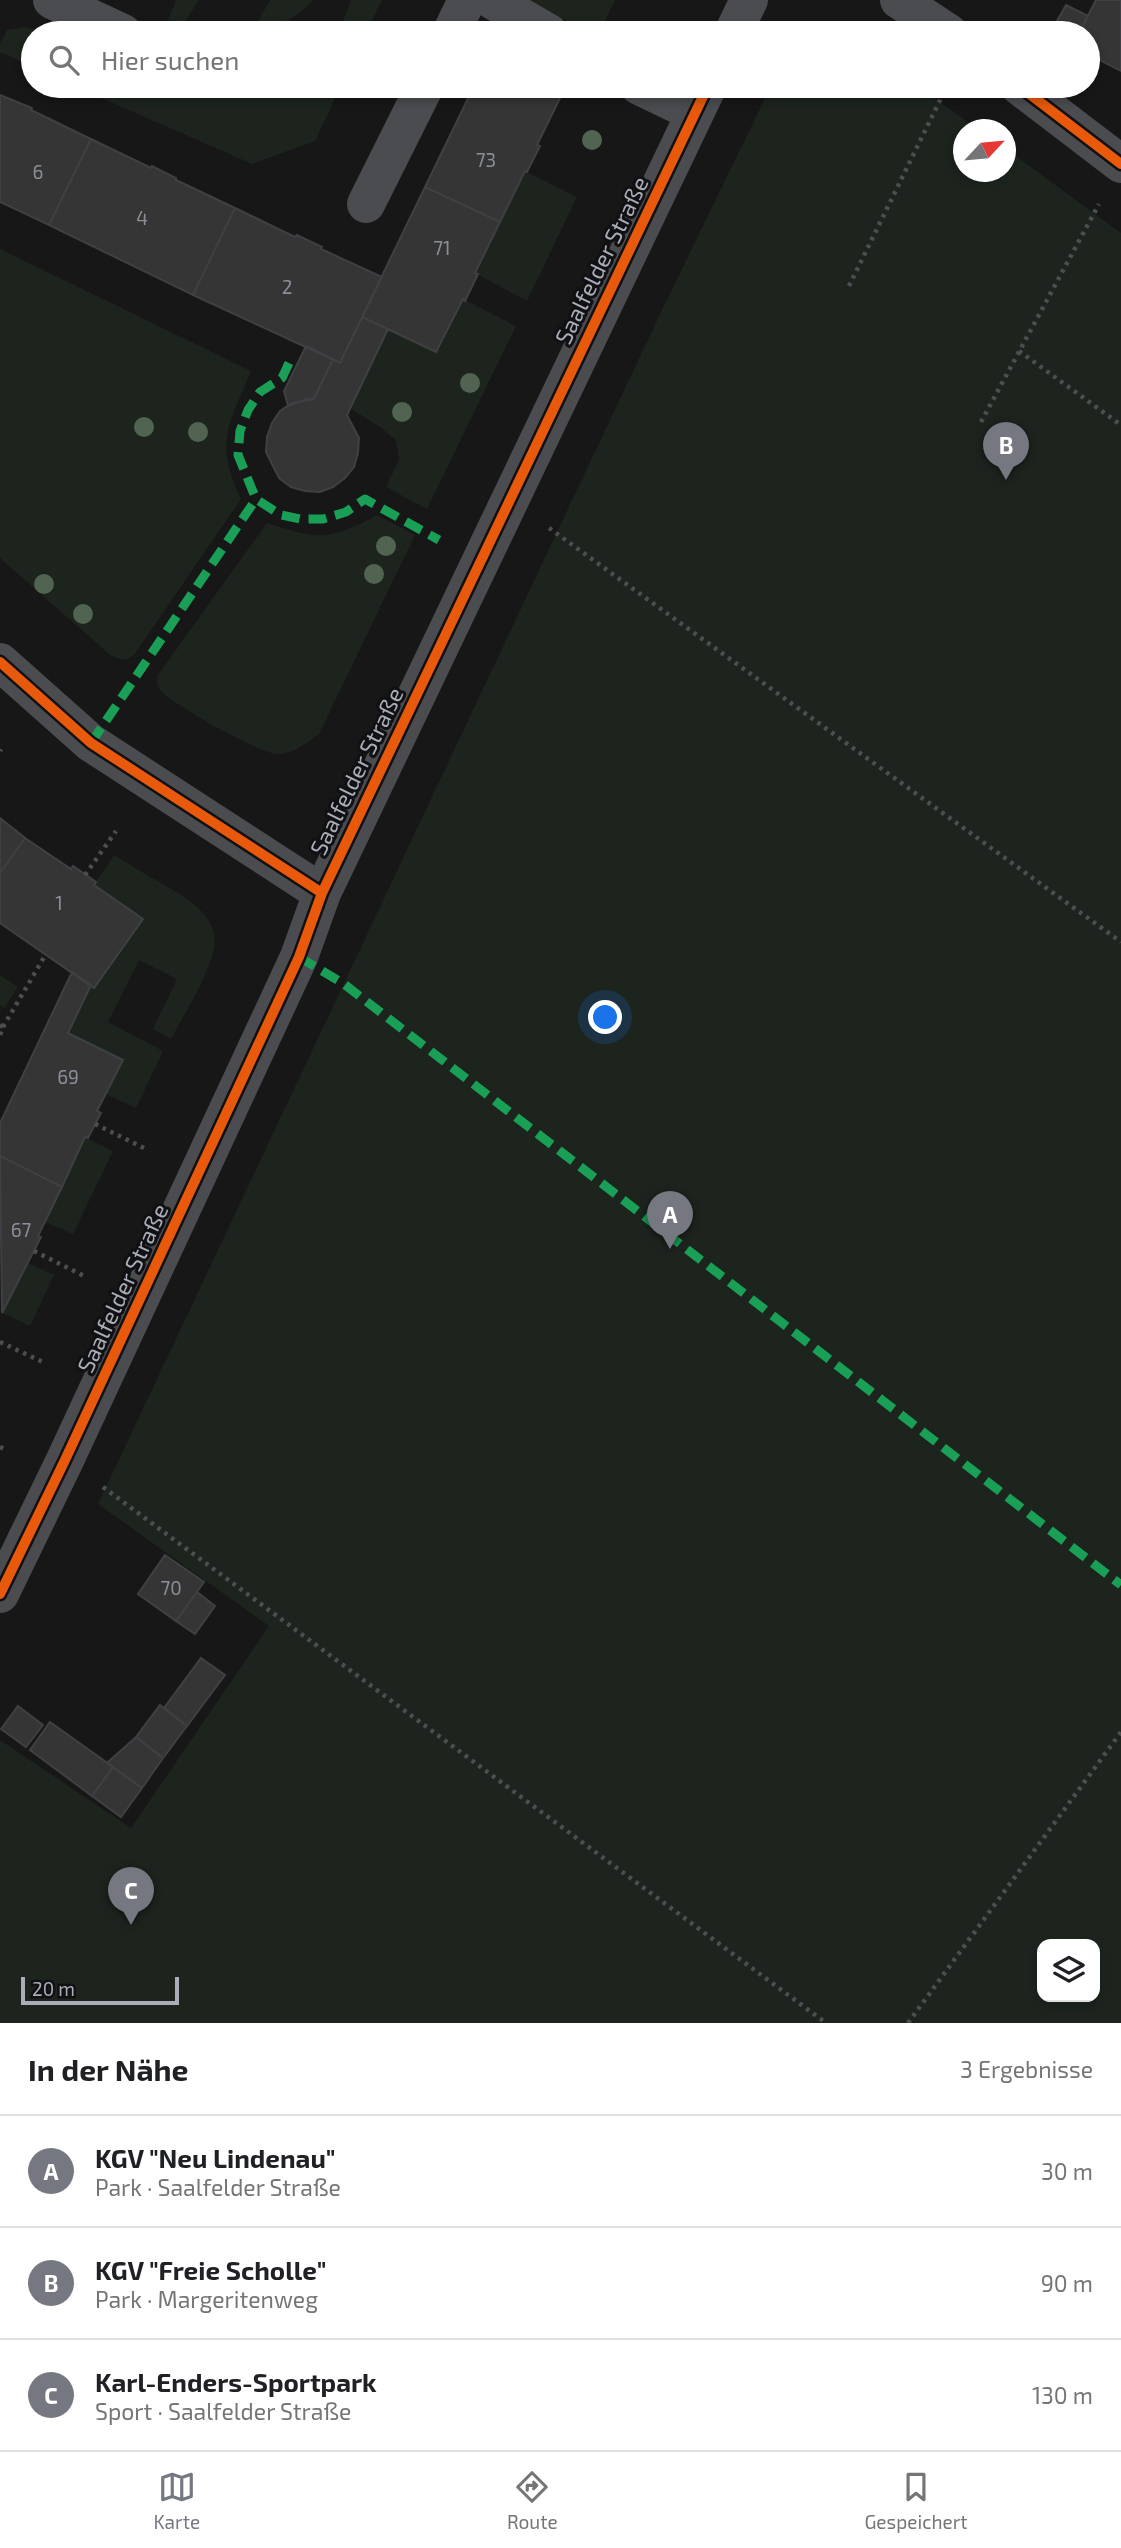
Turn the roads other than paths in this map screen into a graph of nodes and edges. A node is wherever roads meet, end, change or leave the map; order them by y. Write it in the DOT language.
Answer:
graph roads {
  1 [pos="52,0"];
  2 [pos="467,0"];
  3 [pos="492,0"];
  4 [pos="749,0"];
  5 [pos="899,0"];
  6 [pos="98,21"];
  7 [pos="457,21"];
  8 [pos="528,21"];
  9 [pos="739,21"];
  10 [pos="930,21"];
  11 [pos="419,98"];
  12 [pos="1035,98"];
  13 [pos="701,99"];
  14 [pos="1121,164"];
  15 [pos="366,204"];
  16 [pos="0,662"];
  17 [pos="321,893"];
  18 [pos="0,1594"];
  1 -- 6 [label="street"];
  2 -- 7 [label="street"];
  3 -- 8 [label="street"];
  4 -- 9 [label="street"];
  5 -- 10 [label="street"];
  11 -- 15 [label="street"];
  12 -- 14 [label="street"];
  13 -- 17 [label="street, Saalfelder Straße"];
  16 -- 17 [label="street"];
  17 -- 18 [label="street, Saalfelder Straße"];
}
